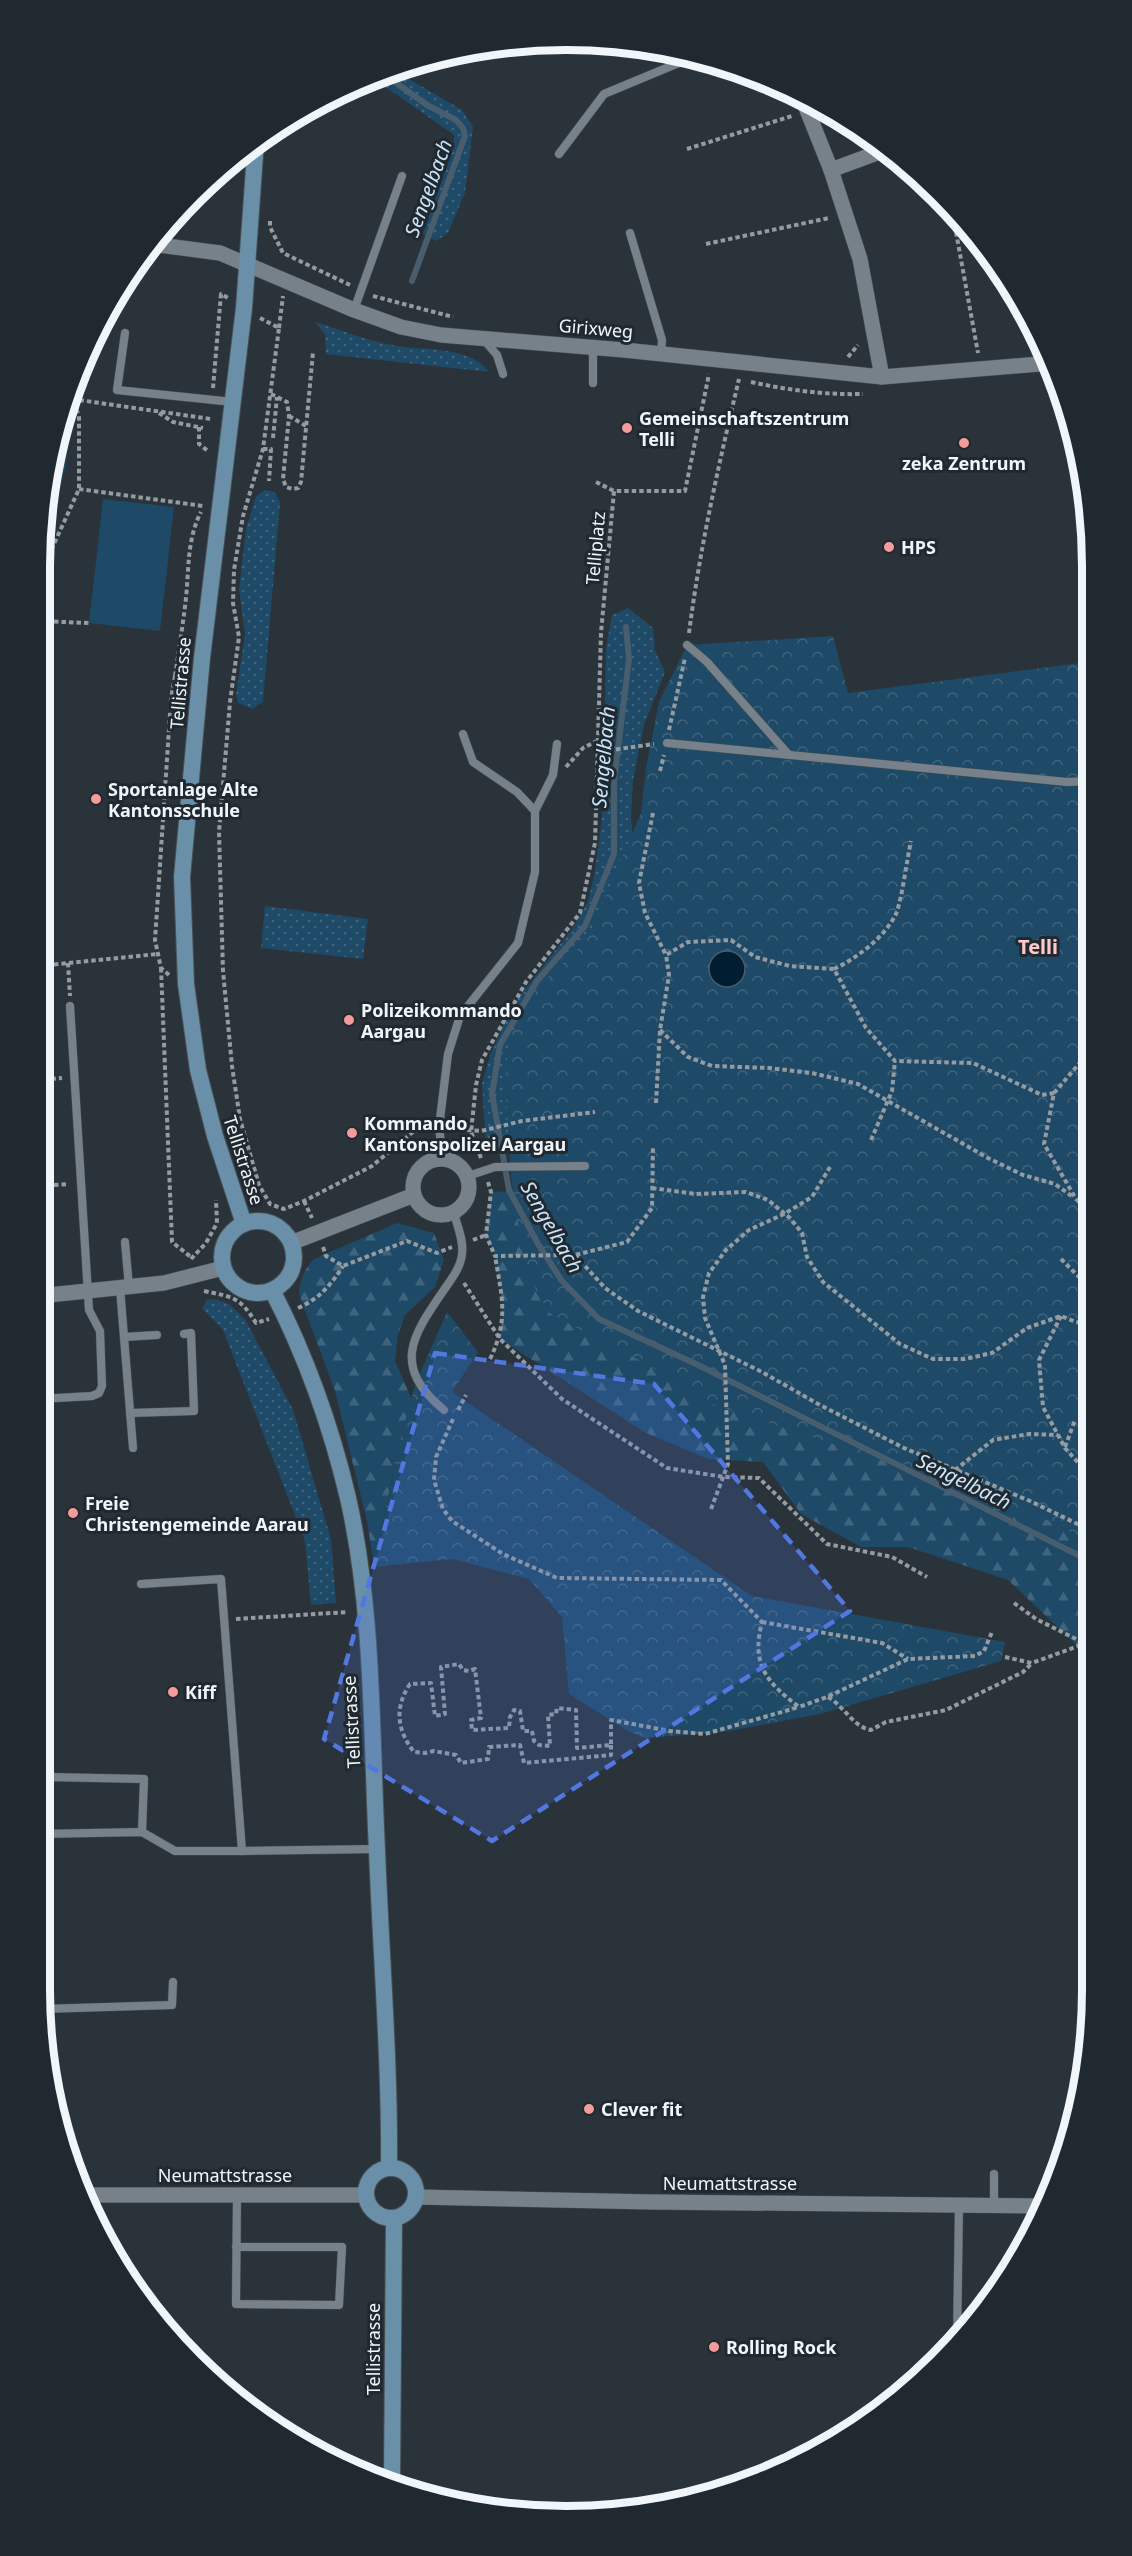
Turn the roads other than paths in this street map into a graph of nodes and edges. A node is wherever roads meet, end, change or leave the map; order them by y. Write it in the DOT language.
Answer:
graph roads {
  1 [pos="680,62"];
  2 [pos="808,110"];
  3 [pos="876,153"];
  4 [pos="255,154"];
  5 [pos="559,154"];
  6 [pos="831,170"];
  7 [pos="402,176"];
  8 [pos="630,233"];
  9 [pos="161,245"];
  10 [pos="247,264"];
  11 [pos="354,310"];
  12 [pos="124,333"];
  13 [pos="483,339"];
  14 [pos="593,347"];
  15 [pos="661,354"];
  16 [pos="1041,364"];
  17 [pos="503,374"];
  18 [pos="882,377"];
  19 [pos="593,383"];
  20 [pos="232,402"];
  21 [pos="687,645"];
  22 [pos="463,734"];
  23 [pos="667,742"];
  24 [pos="557,744"];
  25 [pos="788,754"];
  26 [pos="1082,781"];
  27 [pos="535,811"];
  28 [pos="70,1006"];
  29 [pos="442,1159"];
  30 [pos="585,1166"];
  31 [pos="468,1176"];
  32 [pos="414,1195"];
  33 [pos="454,1213"];
  34 [pos="244,1224"];
  35 [pos="125,1242"];
  36 [pos="291,1243"];
  37 [pos="224,1268"];
  38 [pos="125,1287"];
  39 [pos="272,1290"];
  40 [pos="88,1291"];
  41 [pos="50,1295"];
  42 [pos="184,1334"];
  43 [pos="157,1335"];
  44 [pos="124,1336"];
  45 [pos="50,1398"];
  46 [pos="444,1410"];
  47 [pos="130,1413"];
  48 [pos="133,1448"];
  49 [pos="141,1584"];
  50 [pos="50,1777"];
  51 [pos="142,1832"];
  52 [pos="50,1834"];
  53 [pos="376,1849"];
  54 [pos="242,1851"];
  55 [pos="173,1982"];
  56 [pos="51,2009"];
  57 [pos="390,2168"];
  58 [pos="994,2174"];
  59 [pos="366,2194"];
  60 [pos="92,2195"];
  61 [pos="237,2195"];
  62 [pos="416,2197"];
  63 [pos="958,2204"];
  64 [pos="994,2205"];
  65 [pos="1035,2206"];
  66 [pos="394,2218"];
  67 [pos="236,2247"];
  68 [pos="957,2327"];
  69 [pos="392,2476"];
  1 -- 5 [label="lane"];
  2 -- 6 [label="street"];
  3 -- 6 [label="street"];
  4 -- 10 [label="main road, Tellistrasse"];
  6 -- 18 [label="street"];
  7 -- 11 [label="lane"];
  8 -- 15 [label="lane"];
  9 -- 10 [label="street, Girixweg"];
  10 -- 11 [label="street, Girixweg"];
  10 -- 20 [label="main road, Tellistrasse"];
  11 -- 13 [label="street, Girixweg"];
  12 -- 20 [label="lane"];
  13 -- 14 [label="street, Girixweg"];
  13 -- 17 [label="lane"];
  14 -- 15 [label="street, Girixweg"];
  14 -- 19 [label="lane"];
  15 -- 18 [label="street, Girixweg"];
  16 -- 18 [label="street, Girixweg"];
  20 -- 34 [label="main road, Tellistrasse"];
  21 -- 25 [label="lane"];
  22 -- 27 [label="lane"];
  23 -- 25 [label="lane"];
  24 -- 27 [label="lane"];
  25 -- 26 [label="lane"];
  27 -- 29 [label="lane"];
  28 -- 40 [label="lane"];
  29 -- 31 [label="street"];
  29 -- 32 [label="street"];
  30 -- 31 [label="lane"];
  31 -- 33 [label="street"];
  32 -- 33 [label="street"];
  32 -- 36 [label="street"];
  33 -- 46 [label="lane"];
  34 -- 36 [label="main road"];
  34 -- 37 [label="main road"];
  35 -- 38 [label="lane"];
  36 -- 39 [label="main road"];
  37 -- 38 [label="street"];
  37 -- 39 [label="main road"];
  38 -- 40 [label="street"];
  38 -- 44 [label="lane"];
  39 -- 53 [label="main road, Tellistrasse"];
  40 -- 41 [label="street"];
  40 -- 45 [label="lane"];
  42 -- 47 [label="lane"];
  43 -- 44 [label="lane"];
  44 -- 47 [label="lane"];
  47 -- 48 [label="lane"];
  49 -- 54 [label="lane"];
  50 -- 51 [label="lane"];
  51 -- 52 [label="lane"];
  51 -- 54 [label="lane"];
  53 -- 54 [label="lane"];
  53 -- 57 [label="main road, Tellistrasse"];
  55 -- 56 [label="lane"];
  57 -- 59 [label="main road"];
  57 -- 62 [label="main road"];
  58 -- 64 [label="lane"];
  59 -- 61 [label="street, Neumattstrasse"];
  59 -- 66 [label="main road"];
  60 -- 61 [label="street, Neumattstrasse"];
  61 -- 67 [label="lane"];
  62 -- 63 [label="street, Neumattstrasse"];
  62 -- 66 [label="main road"];
  63 -- 64 [label="street, Neumattstrasse"];
  63 -- 68 [label="lane"];
  64 -- 65 [label="street, Neumattstrasse"];
  66 -- 69 [label="main road, Tellistrasse"];
  67 -- 67 [label="lane"];
}
